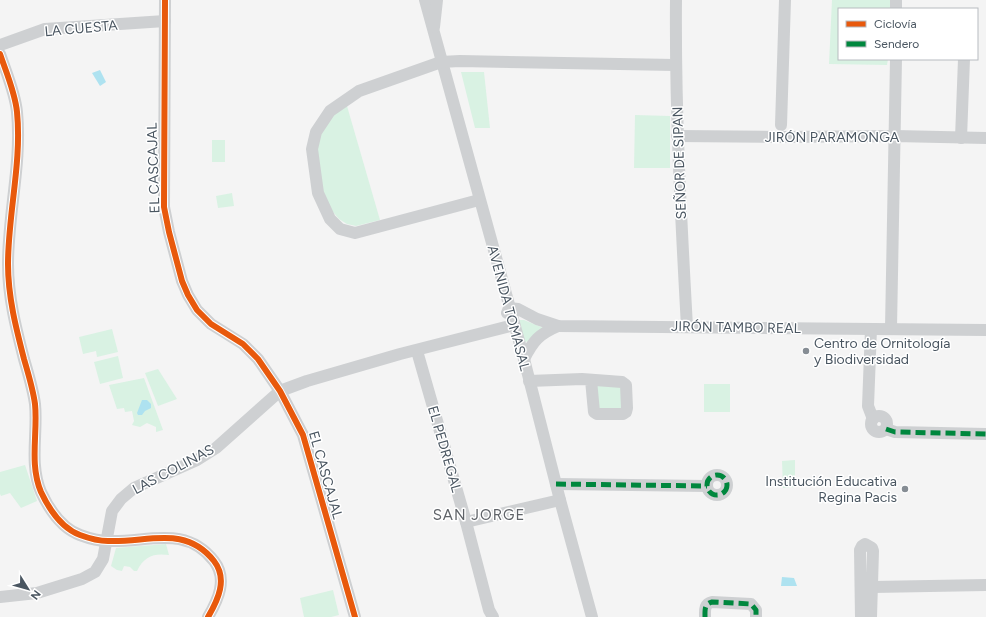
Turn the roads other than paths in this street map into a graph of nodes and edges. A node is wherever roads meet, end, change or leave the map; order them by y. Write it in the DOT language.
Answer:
graph roads {
  1 [pos="165,0"];
  2 [pos="425,0"];
  3 [pos="437,0"];
  4 [pos="676,0"];
  5 [pos="784,0"];
  6 [pos="165,20"];
  7 [pos="434,35"];
  8 [pos="0,45"];
  9 [pos="0,54"];
  10 [pos="896,60"];
  11 [pos="964,60"];
  12 [pos="441,62"];
  13 [pos="675,65"];
  14 [pos="781,125"];
  15 [pos="677,136"];
  16 [pos="895,136"];
  17 [pos="961,138"];
  18 [pos="986,138"];
  19 [pos="479,200"];
  20 [pos="509,308"];
  21 [pos="514,325"];
  22 [pos="558,326"];
  23 [pos="687,327"];
  24 [pos="891,328"];
  25 [pos="871,329"];
  26 [pos="496,330"];
  27 [pos="986,330"];
  28 [pos="417,351"];
  29 [pos="524,359"];
  30 [pos="591,380"];
  31 [pos="529,381"];
  32 [pos="280,391"];
  33 [pos="986,434"];
  34 [pos="556,484"];
  35 [pos="707,486"];
  36 [pos="560,500"];
  37 [pos="466,522"];
  38 [pos="107,541"];
  39 [pos="986,586"];
  40 [pos="873,587"];
  41 [pos="0,597"];
  42 [pos="208,617"];
  43 [pos="355,617"];
  44 [pos="493,617"];
  45 [pos="592,617"];
  46 [pos="705,617"];
  47 [pos="756,617"];
  48 [pos="860,617"];
  49 [pos="871,617"];
  1 -- 6 [label="street, EL CASCAJAL"];
  2 -- 7 [label="street, AVENIDA TOMASAL"];
  3 -- 7 [label="street"];
  4 -- 13 [label="street, SEÑOR DE SIPAN"];
  5 -- 14 [label="street"];
  6 -- 8 [label="street, LA CUESTA"];
  6 -- 32 [label="street, EL CASCAJAL"];
  7 -- 12 [label="street, AVENIDA TOMASAL"];
  9 -- 38 [label="street"];
  10 -- 16 [label="street"];
  11 -- 17 [label="street"];
  12 -- 13 [label="street"];
  12 -- 19 [label="street, AVENIDA TOMASAL"];
  12 -- 19 [label="street"];
  13 -- 15 [label="street, SEÑOR DE SIPAN"];
  15 -- 16 [label="street, JIRÓN PARAMONGA"];
  15 -- 23 [label="street, SEÑOR DE SIPAN"];
  16 -- 17 [label="street, JIRÓN PARAMONGA"];
  16 -- 24 [label="street"];
  17 -- 18 [label="street, JIRÓN PARAMONGA"];
  19 -- 20 [label="street, AVENIDA TOMASAL"];
  20 -- 21 [label="street, AVENIDA TOMASAL"];
  20 -- 22 [label="street, JIRÓN TAMBO REAL"];
  20 -- 26 [label="street"];
  21 -- 26 [label="street, LAS COLINAS"];
  21 -- 29 [label="street, AVENIDA TOMASAL"];
  22 -- 23 [label="street, JIRÓN TAMBO REAL"];
  22 -- 29 [label="street, JIRÓN TAMBO REAL"];
  23 -- 25 [label="street, JIRÓN TAMBO REAL"];
  24 -- 25 [label="street, JIRÓN TAMBO REAL"];
  24 -- 27 [label="street, JIRÓN TAMBO REAL"];
  25 -- 33 [label="street"];
  26 -- 28 [label="street, LAS COLINAS"];
  28 -- 32 [label="street, LAS COLINAS"];
  28 -- 37 [label="street, EL PEDREGAL"];
  29 -- 31 [label="street, AVENIDA TOMASAL"];
  30 -- 31 [label="street"];
  31 -- 34 [label="street, AVENIDA TOMASAL"];
  32 -- 38 [label="street, LAS COLINAS"];
  32 -- 43 [label="street, EL CASCAJAL"];
  34 -- 35 [label="street"];
  34 -- 36 [label="street, AVENIDA TOMASAL"];
  36 -- 37 [label="street"];
  36 -- 45 [label="street, AVENIDA TOMASAL"];
  37 -- 44 [label="street, EL PEDREGAL"];
  38 -- 41 [label="street, LAS COLINAS"];
  38 -- 42 [label="street"];
  39 -- 40 [label="street"];
  40 -- 48 [label="street"];
  40 -- 49 [label="street"];
  46 -- 47 [label="street"];
}
